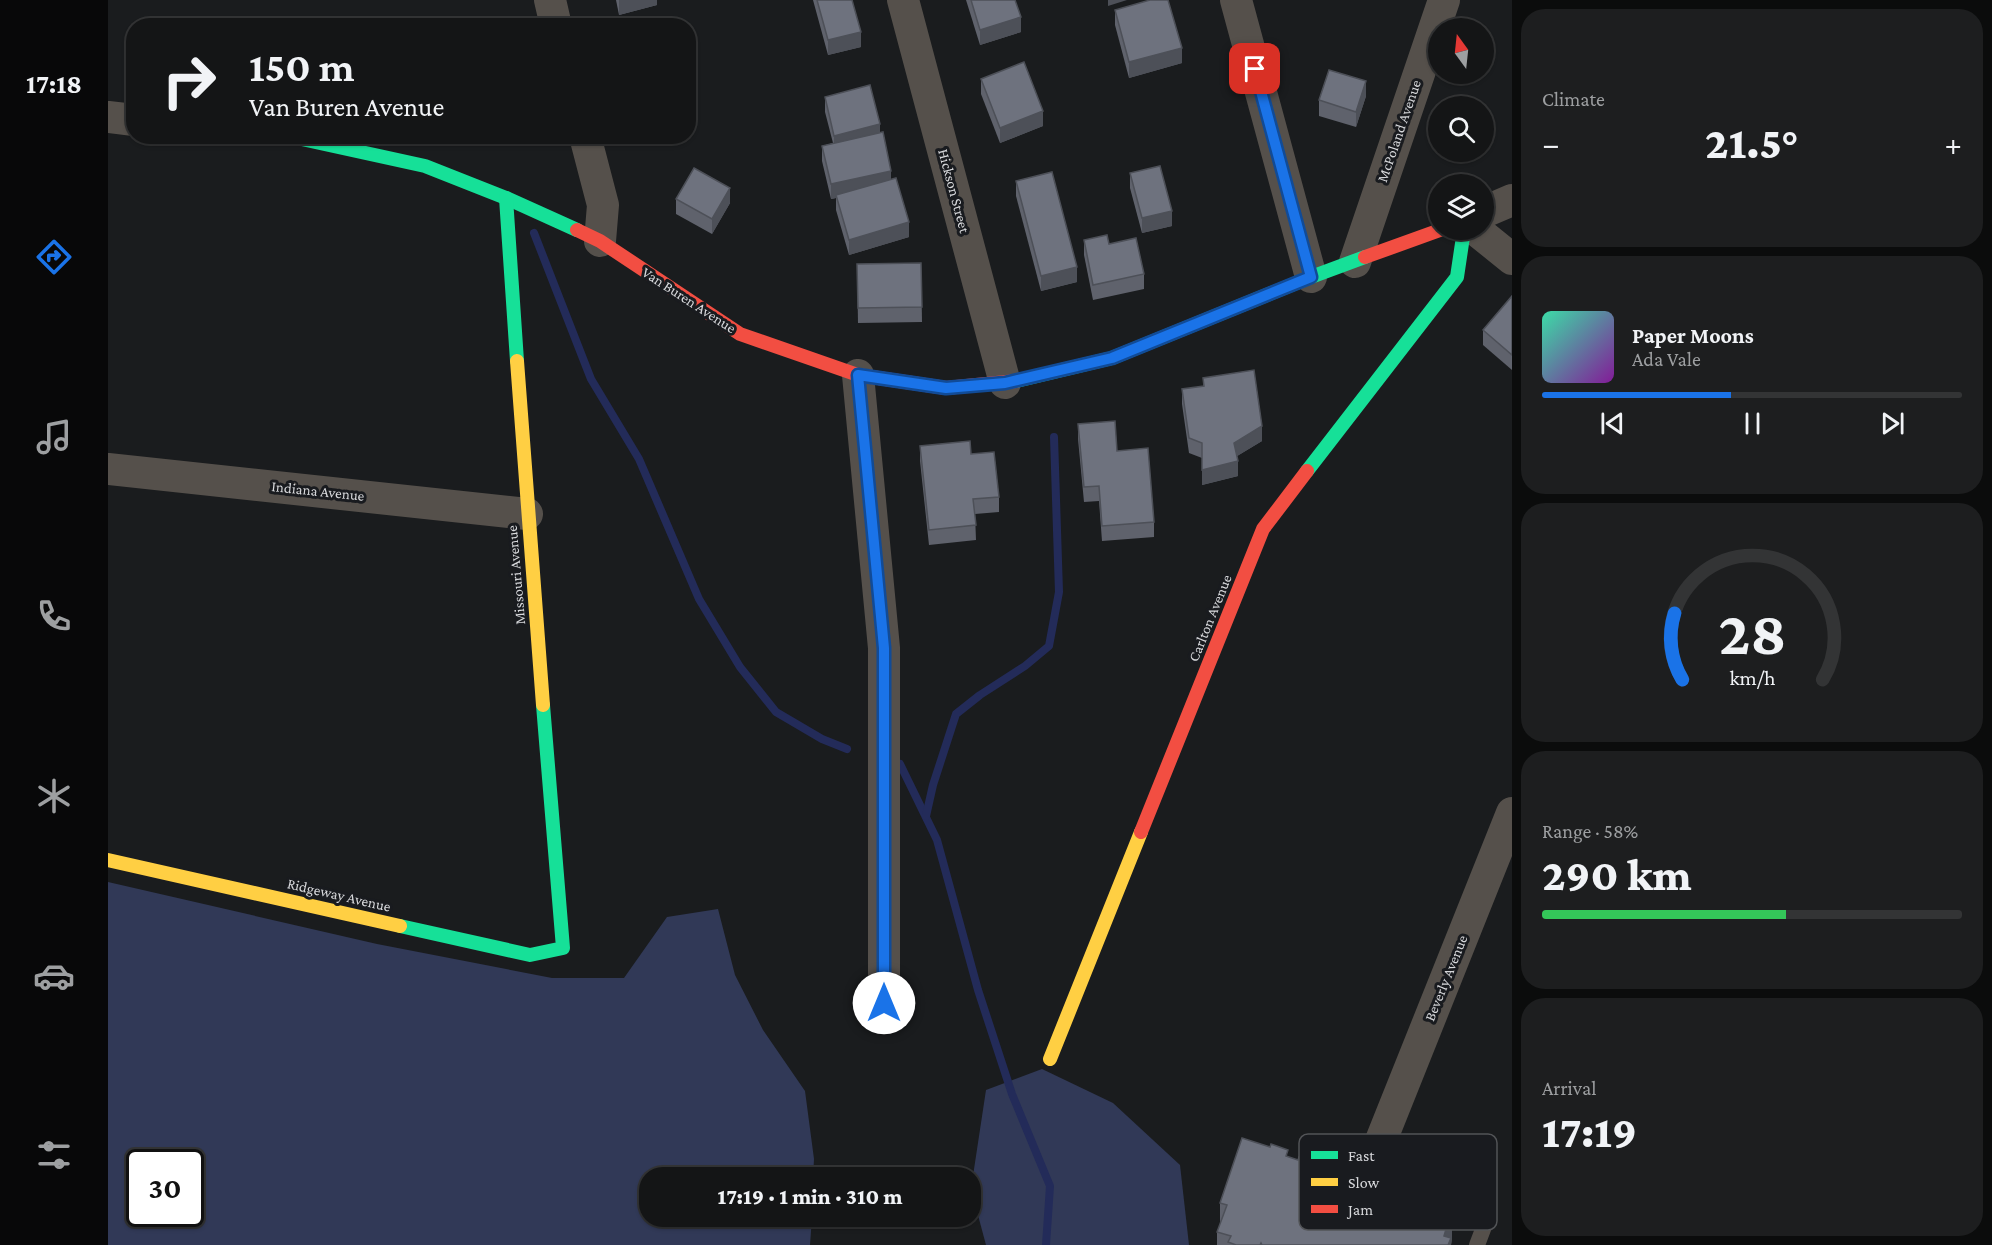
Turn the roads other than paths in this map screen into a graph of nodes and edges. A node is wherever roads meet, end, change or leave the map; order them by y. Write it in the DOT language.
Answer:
graph roads {
  1 [pos="550,0"];
  2 [pos="903,0"];
  3 [pos="1236,0"];
  4 [pos="1444,0"];
  5 [pos="554,18"];
  6 [pos="108,117"];
  7 [pos="126,119"];
  8 [pos="325,144"];
  9 [pos="587,144"];
  10 [pos="506,198"];
  11 [pos="1512,200"];
  12 [pos="1494,208"];
  13 [pos="1428,235"];
  14 [pos="1463,240"];
  15 [pos="1488,240"];
  16 [pos="600,241"];
  17 [pos="1512,259"];
  18 [pos="1355,262"];
  19 [pos="1311,277"];
  20 [pos="858,375"];
  21 [pos="1005,383"];
  22 [pos="108,469"];
  23 [pos="527,514"];
  24 [pos="1512,813"];
  25 [pos="108,860"];
  26 [pos="564,948"];
  27 [pos="884,1003"];
  28 [pos="1050,1059"];
  29 [pos="1384,1134"];
  30 [pos="1483,1230"];
  31 [pos="1477,1245"];
  1 -- 5 [label="street"];
  2 -- 21 [label="street, Hickson Street"];
  3 -- 19 [label="street"];
  4 -- 18 [label="street, McPoland Avenue"];
  6 -- 7 [label="street"];
  8 -- 10 [label="street, Van Buren Avenue"];
  9 -- 16 [label="street"];
  10 -- 16 [label="street, Van Buren Avenue"];
  10 -- 23 [label="street, Missouri Avenue"];
  11 -- 12 [label="street"];
  13 -- 18 [label="street, Van Buren Avenue"];
  14 -- 28 [label="street, Carlton Avenue"];
  15 -- 17 [label="street"];
  16 -- 20 [label="street, Van Buren Avenue"];
  18 -- 19 [label="street, Van Buren Avenue"];
  19 -- 21 [label="street, Van Buren Avenue"];
  20 -- 21 [label="street, Van Buren Avenue"];
  20 -- 27 [label="street"];
  22 -- 23 [label="street, Indiana Avenue"];
  23 -- 26 [label="street, Missouri Avenue"];
  24 -- 29 [label="street, Beverly Avenue"];
  25 -- 26 [label="street, Ridgeway Avenue"];
  30 -- 31 [label="lane"];
}
